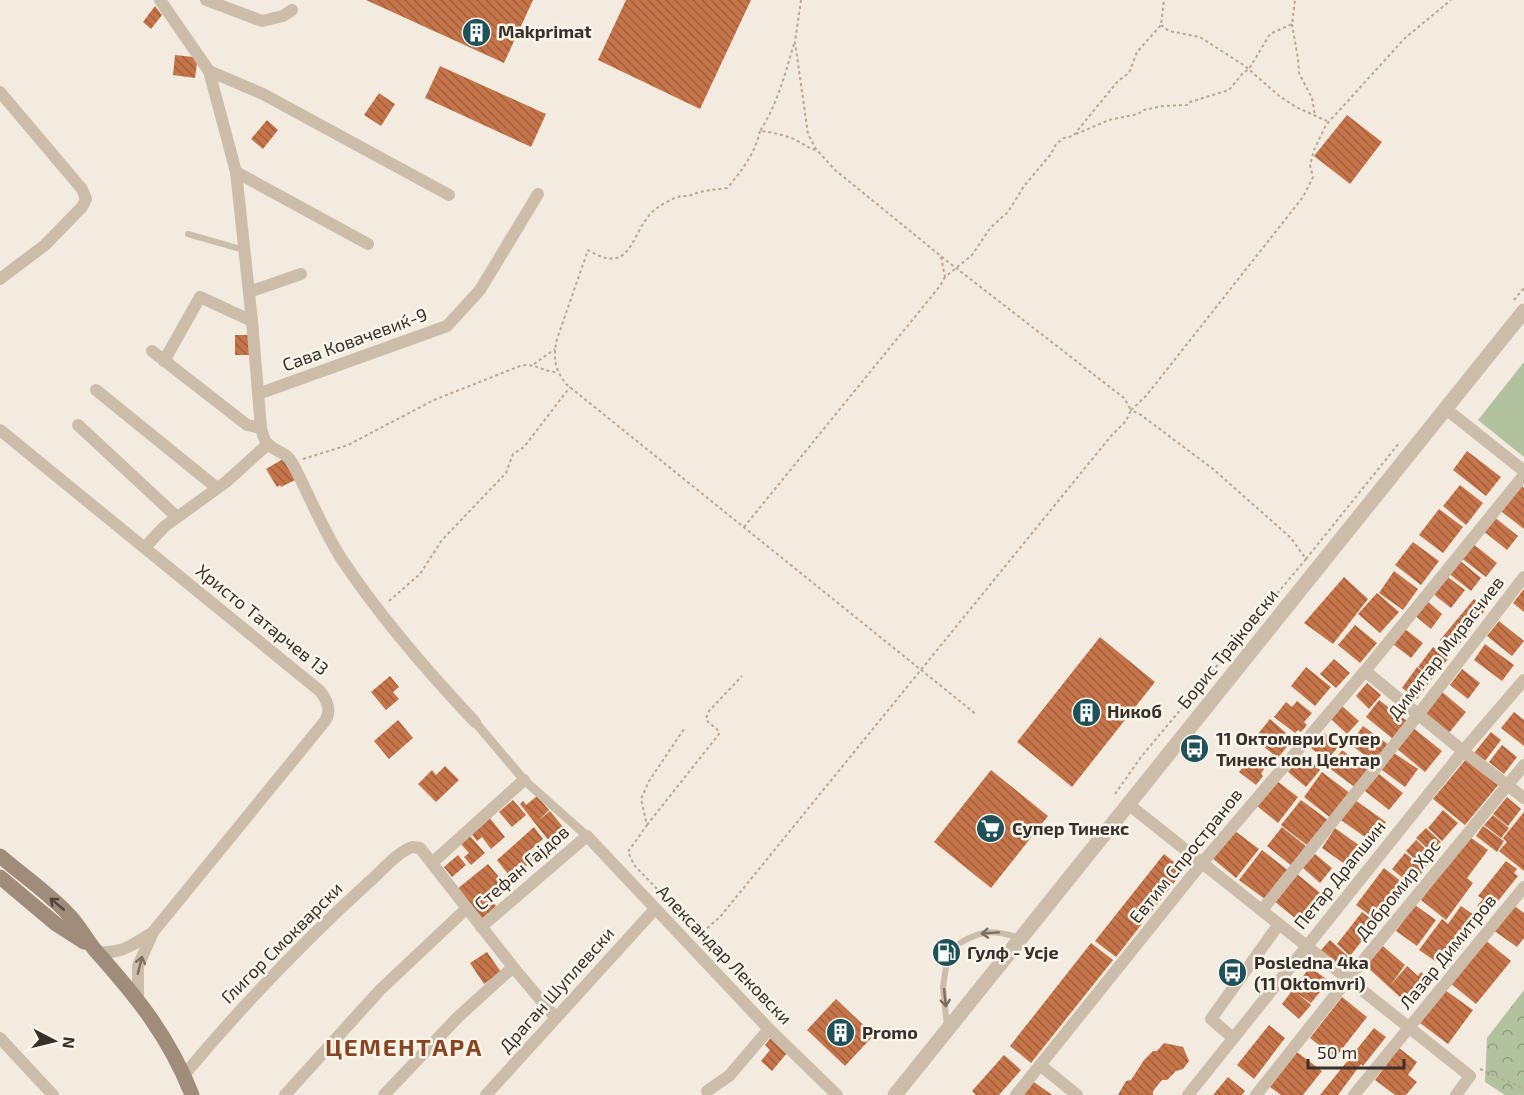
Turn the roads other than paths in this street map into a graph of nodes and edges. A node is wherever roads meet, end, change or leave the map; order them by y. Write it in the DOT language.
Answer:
graph roads {
  1 [pos="160,0"];
  2 [pos="206,0"];
  3 [pos="295,5"];
  4 [pos="209,71"];
  5 [pos="0,92"];
  6 [pos="236,172"];
  7 [pos="538,194"];
  8 [pos="449,195"];
  9 [pos="188,234"];
  10 [pos="368,243"];
  11 [pos="245,250"];
  12 [pos="301,274"];
  13 [pos="0,279"];
  14 [pos="249,292"];
  15 [pos="1524,311"];
  16 [pos="252,321"];
  17 [pos="152,351"];
  18 [pos="164,361"];
  19 [pos="96,390"];
  20 [pos="258,394"];
  21 [pos="1446,409"];
  22 [pos="78,425"];
  23 [pos="261,428"];
  24 [pos="0,430"];
  25 [pos="268,444"];
  26 [pos="1524,473"];
  27 [pos="217,488"];
  28 [pos="177,516"];
  29 [pos="145,547"];
  30 [pos="1524,577"];
  31 [pos="1365,670"];
  32 [pos="1524,680"];
  33 [pos="1418,715"];
  34 [pos="475,722"];
  35 [pos="1463,752"];
  36 [pos="1524,765"];
  37 [pos="524,780"];
  38 [pos="1507,785"];
  39 [pos="1524,798"];
  40 [pos="1128,804"];
  41 [pos="587,836"];
  42 [pos="415,847"];
  43 [pos="0,856"];
  44 [pos="432,863"];
  45 [pos="1202,863"];
  46 [pos="0,878"];
  47 [pos="1524,887"];
  48 [pos="467,908"];
  49 [pos="656,909"];
  50 [pos="1262,910"];
  51 [pos="1279,924"];
  52 [pos="481,927"];
  53 [pos="153,932"];
  54 [pos="1021,938"];
  55 [pos="960,943"];
  56 [pos="1306,946"];
  57 [pos="96,951"];
  58 [pos="513,967"];
  59 [pos="946,967"];
  60 [pos="1348,979"];
  61 [pos="138,1000"];
  62 [pos="556,1018"];
  63 [pos="1408,1028"];
  64 [pos="769,1029"];
  65 [pos="948,1029"];
  66 [pos="0,1038"];
  67 [pos="1233,1038"];
  68 [pos="1040,1065"];
  69 [pos="184,1075"];
  70 [pos="707,1091"];
  71 [pos="53,1095"];
  72 [pos="192,1095"];
  73 [pos="285,1095"];
  74 [pos="384,1095"];
  75 [pos="486,1095"];
  76 [pos="837,1095"];
  77 [pos="895,1095"];
  78 [pos="1016,1095"];
  79 [pos="1077,1095"];
  80 [pos="1188,1095"];
  81 [pos="1256,1095"];
  82 [pos="1354,1095"];
  83 [pos="1456,1095"];
  1 -- 4 [label="street"];
  2 -- 3 [label="street"];
  4 -- 6 [label="street"];
  4 -- 8 [label="street"];
  5 -- 13 [label="street"];
  6 -- 10 [label="street"];
  6 -- 11 [label="street"];
  7 -- 20 [label="street, Сава Ковачевиќ-9"];
  9 -- 11 [label="lane"];
  11 -- 14 [label="street"];
  12 -- 14 [label="street"];
  14 -- 16 [label="street"];
  15 -- 21 [label="street, Борис Трајковски"];
  16 -- 18 [label="street"];
  16 -- 20 [label="street"];
  17 -- 18 [label="street"];
  18 -- 23 [label="street"];
  19 -- 27 [label="street"];
  20 -- 23 [label="street"];
  21 -- 26 [label="street"];
  21 -- 40 [label="street, Борис Трајковски"];
  22 -- 28 [label="street"];
  23 -- 25 [label="street"];
  24 -- 29 [label="street, Христо Татарчев 13"];
  25 -- 27 [label="street"];
  25 -- 34 [label="street"];
  26 -- 31 [label="street, Евтим Спространов"];
  27 -- 28 [label="street"];
  28 -- 29 [label="street"];
  29 -- 53 [label="street, Христо Татарчев 13"];
  30 -- 33 [label="street, Димитар Мирасчиев"];
  31 -- 33 [label="street"];
  31 -- 45 [label="street, Евтим Спространов"];
  32 -- 35 [label="street, Петар Драпшин"];
  33 -- 35 [label="street"];
  33 -- 50 [label="street, Димитар Мирасчиев"];
  34 -- 37 [label="street"];
  35 -- 38 [label="street"];
  35 -- 56 [label="street, Петар Драпшин"];
  36 -- 38 [label="street, Добромир Хрс"];
  37 -- 41 [label="street"];
  37 -- 44 [label="street"];
  38 -- 39 [label="street"];
  38 -- 60 [label="street, Добромир Хрс"];
  40 -- 45 [label="street"];
  40 -- 54 [label="street, Борис Трајковски"];
  41 -- 49 [label="street, Александар Лековски"];
  41 -- 52 [label="street, Стефан Гајдов"];
  42 -- 44 [label="street, Стефан Гајдов"];
  42 -- 69 [label="street, Глигор Смокварски"];
  57 -- 43 [label="main road, one-way"];
  44 -- 48 [label="street, Стефан Гајдов"];
  45 -- 50 [label="street"];
  45 -- 68 [label="street, Евтим Спространов"];
  46 -- 57 [label="main road"];
  47 -- 63 [label="street, Лазар Димитров"];
  48 -- 52 [label="street, Стефан Гајдов"];
  48 -- 73 [label="street"];
  49 -- 62 [label="street, Драган Шуплевски"];
  49 -- 64 [label="street, Александар Лековски"];
  50 -- 51 [label="street"];
  51 -- 56 [label="street"];
  51 -- 67 [label="street"];
  52 -- 58 [label="street, Стефан Гајдов"];
  53 -- 57 [label="street, Христо Татарчев 13"];
  61 -- 53 [label="street, Христо Татарчев 13, one-way"];
  54 -- 55 [label="lane, one-way"];
  54 -- 65 [label="street, Борис Трајковски"];
  56 -- 60 [label="street"];
  56 -- 67 [label="street, Петар Драпшин"];
  57 -- 61 [label="main road"];
  58 -- 62 [label="street, Стефан Гајдов"];
  58 -- 74 [label="street"];
  59 -- 65 [label="lane, one-way"];
  60 -- 63 [label="street"];
  60 -- 81 [label="street, Добромир Хрс"];
  61 -- 69 [label="main road"];
  62 -- 75 [label="street, Драган Шуплевски"];
  63 -- 82 [label="street, Лазар Димитров"];
  63 -- 83 [label="street"];
  64 -- 70 [label="street"];
  64 -- 76 [label="street, Александар Лековски"];
  65 -- 77 [label="street, Борис Трајковски"];
  66 -- 71 [label="street"];
  67 -- 80 [label="street, Петар Драпшин"];
  68 -- 78 [label="street, Евтим Спространов"];
  68 -- 79 [label="street"];
  69 -- 72 [label="main road"];
}
